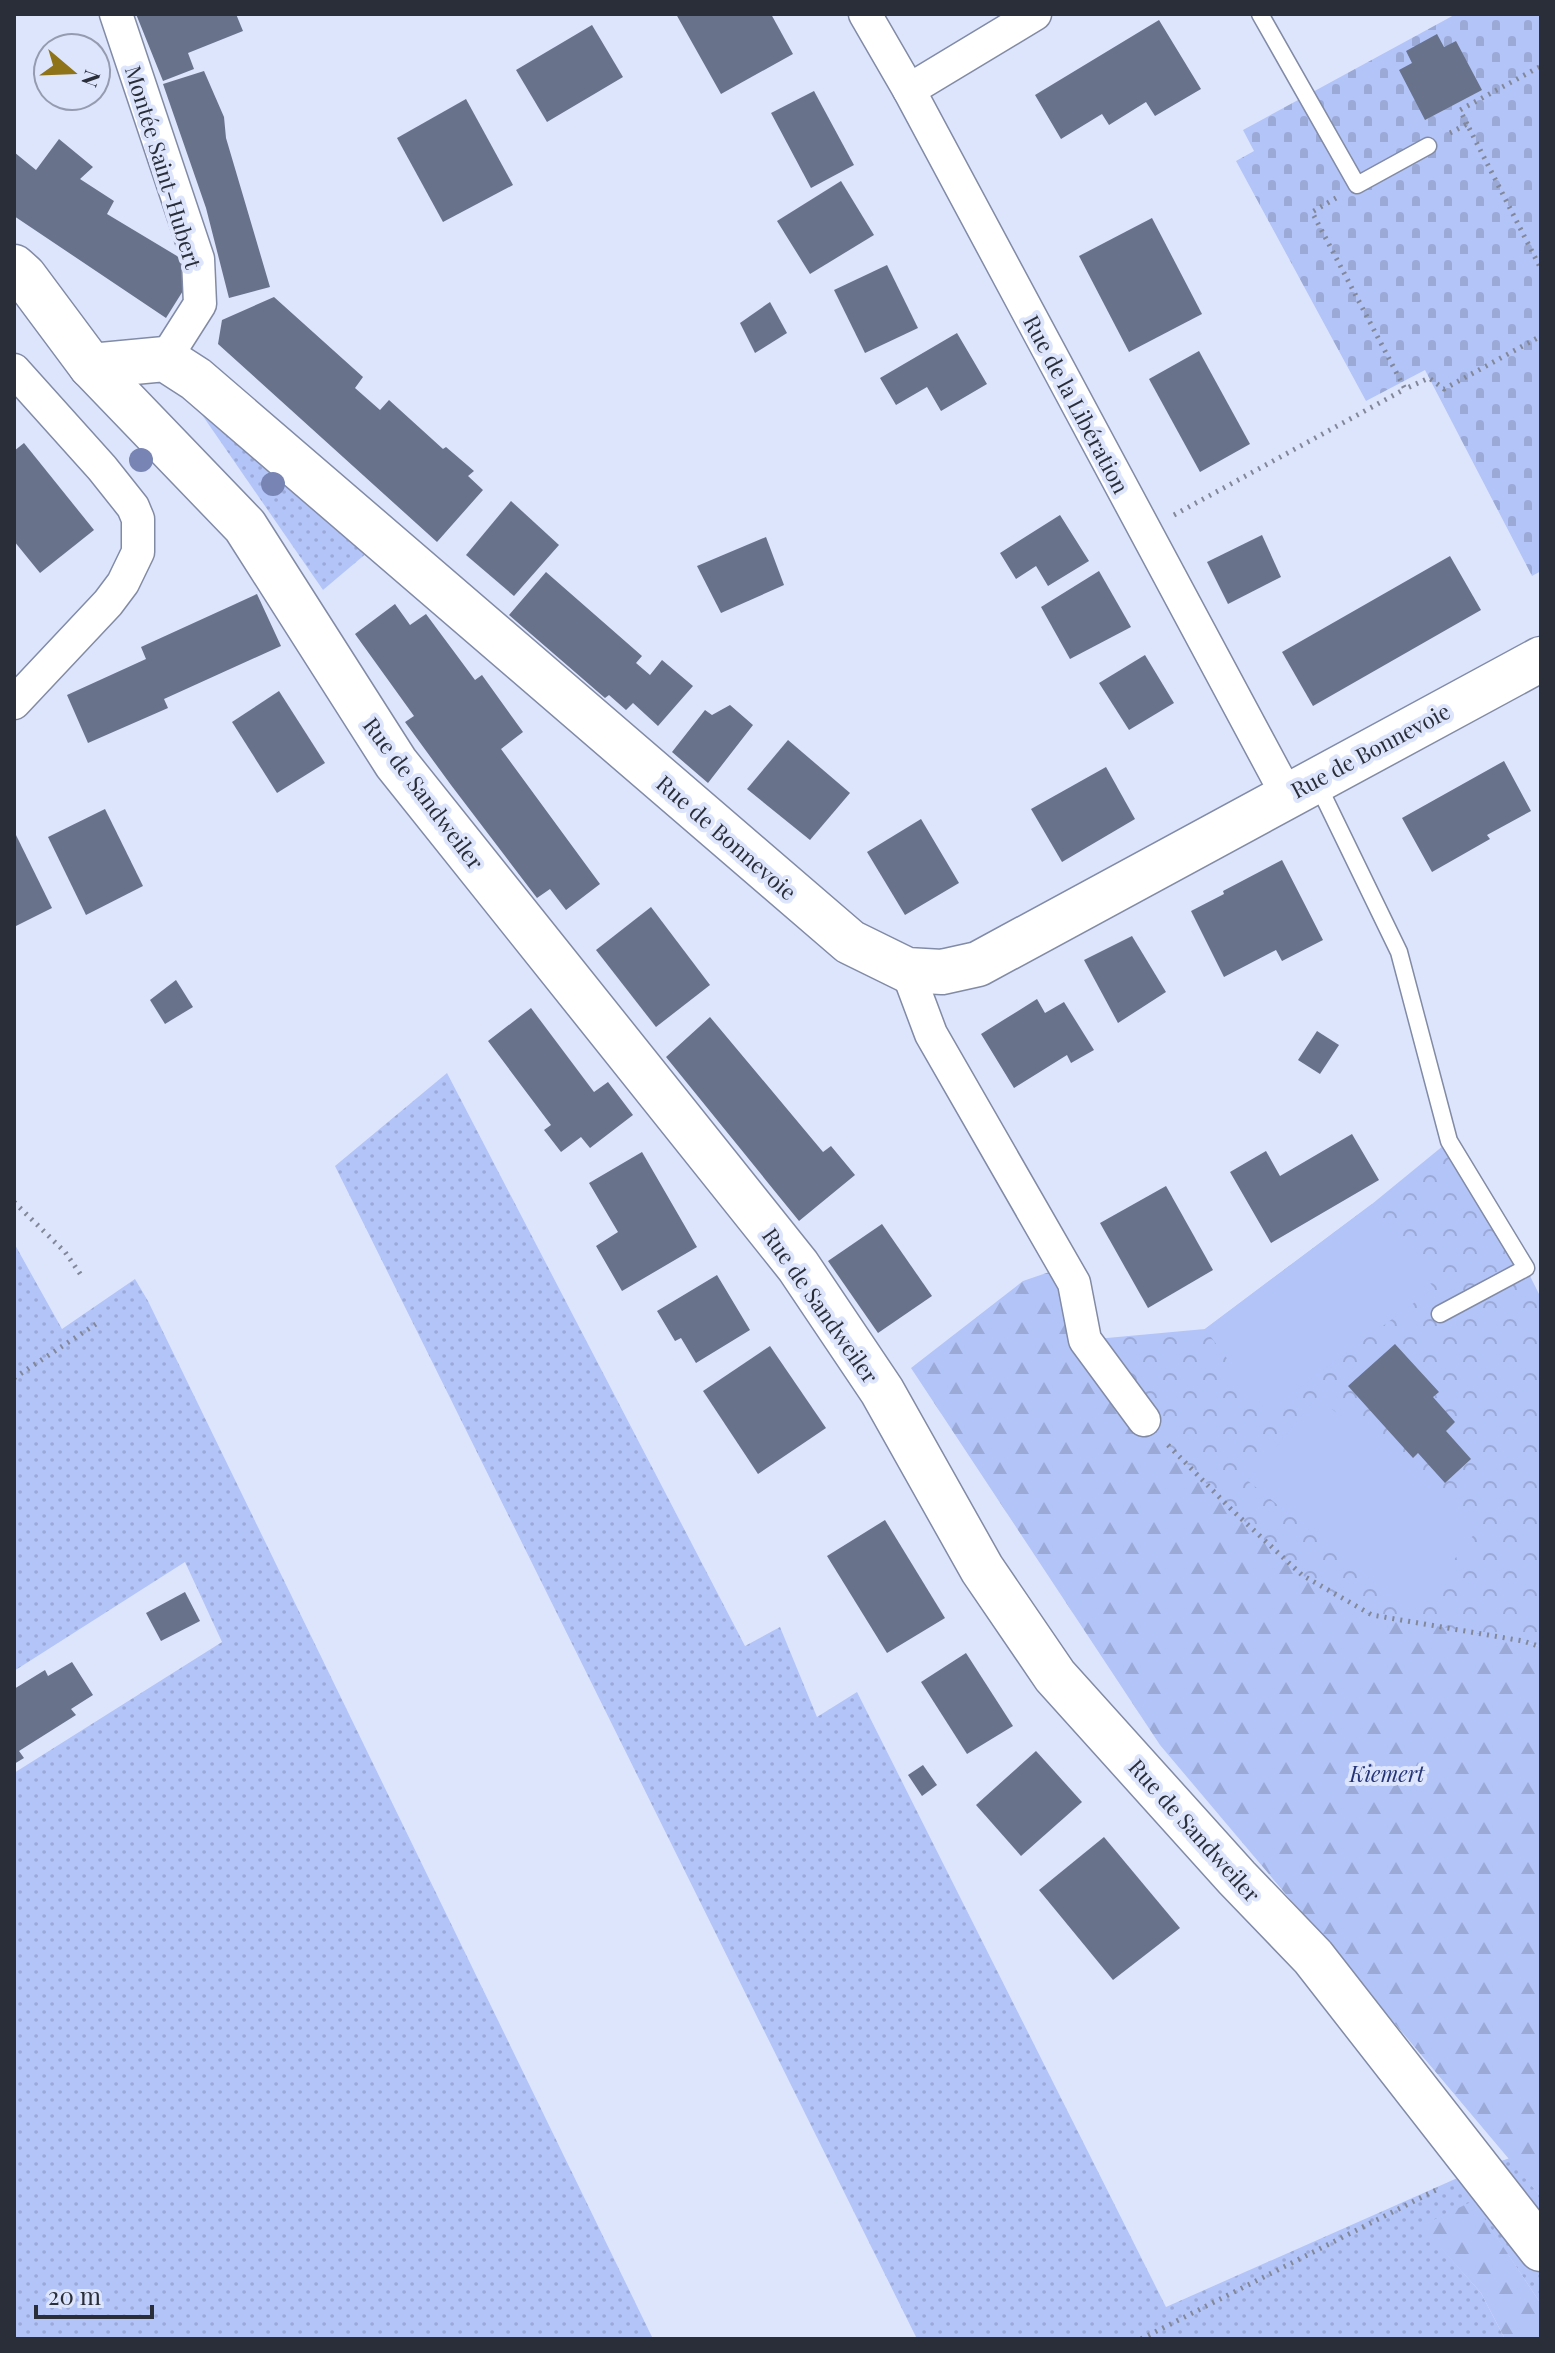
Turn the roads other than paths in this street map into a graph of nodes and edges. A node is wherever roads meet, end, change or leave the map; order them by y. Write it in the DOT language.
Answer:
graph roads {
  1 [pos="116,14"];
  2 [pos="865,14"];
  3 [pos="1035,14"];
  4 [pos="1260,14"];
  5 [pos="909,90"];
  6 [pos="1428,146"];
  7 [pos="14,267"];
  8 [pos="165,359"];
  9 [pos="91,366"];
  10 [pos="14,370"];
  11 [pos="1541,659"];
  12 [pos="14,703"];
  13 [pos="1301,787"];
  14 [pos="907,970"];
  15 [pos="1440,1314"];
  16 [pos="1144,1420"];
  17 [pos="1541,2249"];
  1 -- 8 [label="street, Montée Saint-Hubert"];
  2 -- 5 [label="street, Rue de la Libération"];
  3 -- 5 [label="street"];
  4 -- 6 [label="lane"];
  5 -- 13 [label="street, Rue de la Libération"];
  7 -- 9 [label="main road"];
  8 -- 9 [label="main road"];
  8 -- 14 [label="main road, Rue de Bonnevoie"];
  9 -- 17 [label="main road, Rue de Sandweiler"];
  10 -- 12 [label="street"];
  11 -- 13 [label="main road, Rue de Bonnevoie"];
  13 -- 14 [label="main road, Rue de Bonnevoie"];
  13 -- 15 [label="lane"];
  14 -- 16 [label="street"];
}
